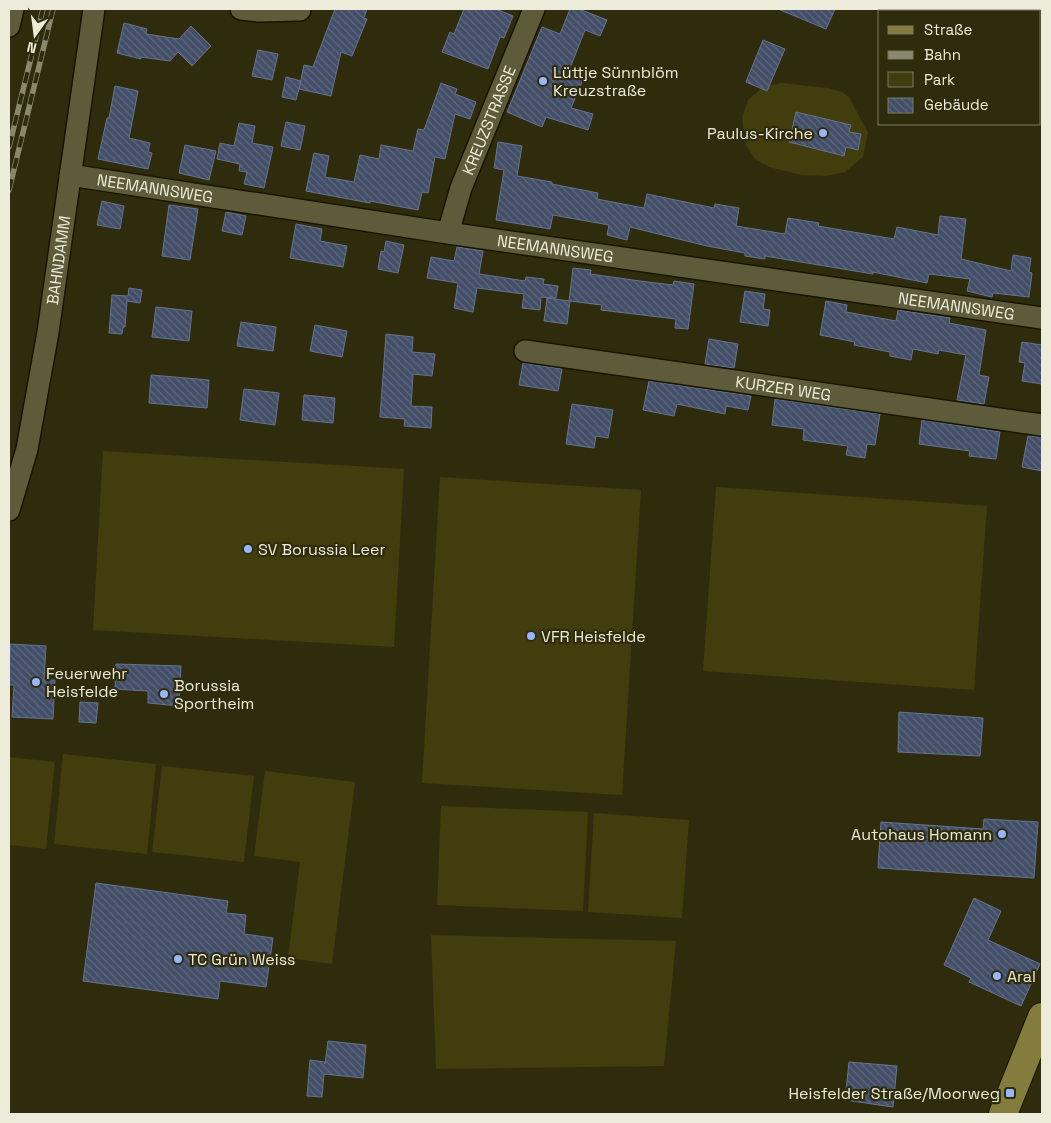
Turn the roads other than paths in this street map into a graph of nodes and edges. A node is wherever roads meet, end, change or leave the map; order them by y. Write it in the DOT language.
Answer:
graph roads {
  1 [pos="13,9"];
  2 [pos="94,9"];
  3 [pos="241,9"];
  4 [pos="300,9"];
  5 [pos="534,9"];
  6 [pos="9,26"];
  7 [pos="70,175"];
  8 [pos="448,233"];
  9 [pos="1042,318"];
  10 [pos="525,351"];
  11 [pos="1042,425"];
  12 [pos="9,510"];
  13 [pos="1042,1017"];
  14 [pos="1003,1114"];
  1 -- 6 [label="street"];
  2 -- 7 [label="street, BAHNDAMM"];
  3 -- 4 [label="street"];
  5 -- 8 [label="street, KREUZSTRASSE"];
  7 -- 8 [label="street, NEEMANNSWEG"];
  7 -- 12 [label="street, BAHNDAMM"];
  8 -- 9 [label="street, NEEMANNSWEG"];
  10 -- 11 [label="street, KURZER WEG"];
  13 -- 14 [label="main road"];
}
